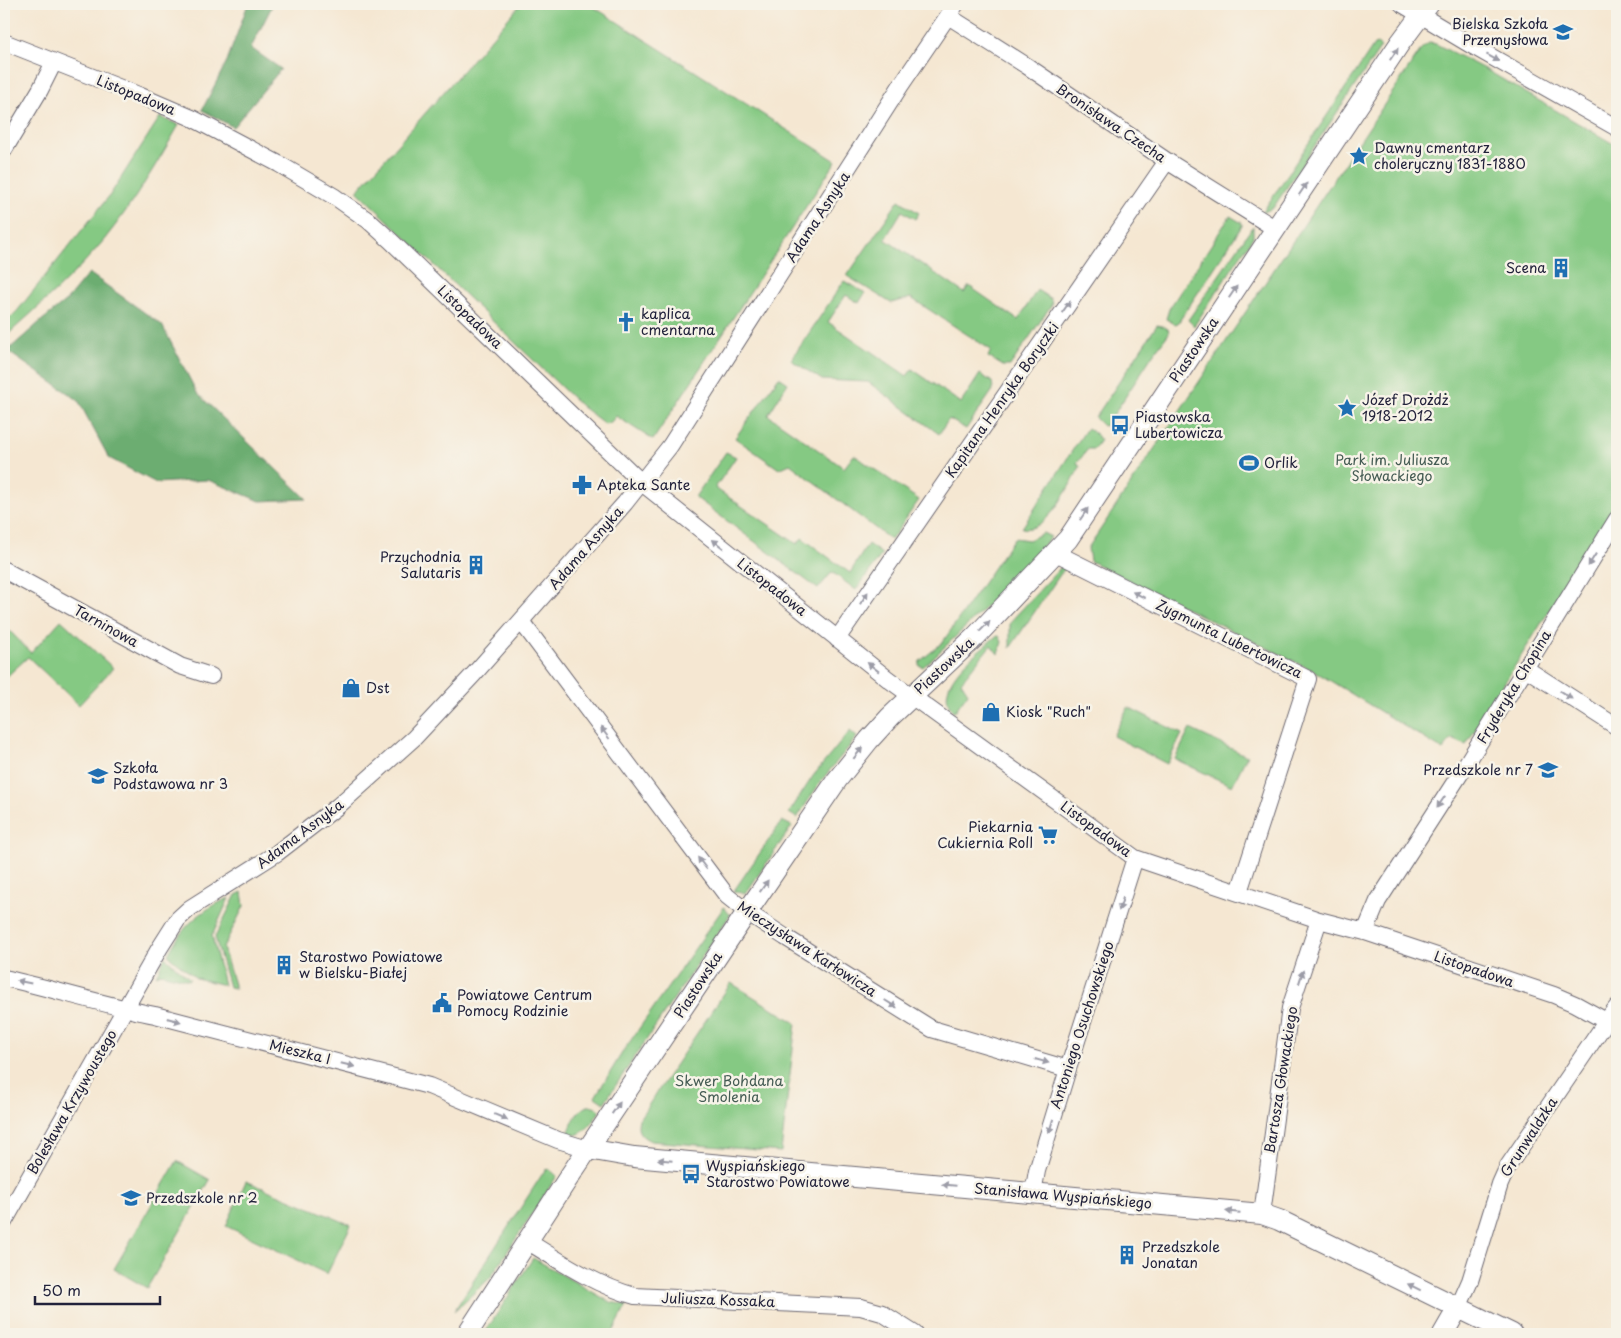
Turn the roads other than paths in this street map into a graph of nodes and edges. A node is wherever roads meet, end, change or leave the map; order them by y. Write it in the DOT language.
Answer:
graph roads {
  1 [pos="1402,4"];
  2 [pos="952,10"];
  3 [pos="1425,10"];
  4 [pos="4,42"];
  5 [pos="54,62"];
  6 [pos="1617,128"];
  7 [pos="4,150"];
  8 [pos="1167,162"];
  9 [pos="1276,229"];
  10 [pos="642,483"];
  11 [pos="1616,522"];
  12 [pos="1056,553"];
  13 [pos="4,570"];
  14 [pos="521,621"];
  15 [pos="837,639"];
  16 [pos="1525,668"];
  17 [pos="211,676"];
  18 [pos="912,696"];
  19 [pos="1617,727"];
  20 [pos="1135,858"];
  21 [pos="1239,892"];
  22 [pos="747,912"];
  23 [pos="1319,920"];
  24 [pos="1365,932"];
  25 [pos="4,978"];
  26 [pos="126,1009"];
  27 [pos="1613,1016"];
  28 [pos="1068,1068"];
  29 [pos="588,1149"];
  30 [pos="1032,1193"];
  31 [pos="1262,1214"];
  32 [pos="4,1222"];
  33 [pos="527,1241"];
  34 [pos="1458,1308"];
  35 [pos="467,1334"];
  36 [pos="915,1334"];
  37 [pos="1443,1334"];
  38 [pos="1512,1334"];
  1 -- 3 [label="street"];
  2 -- 8 [label="street, Bronisława Czecha"];
  2 -- 10 [label="street, Adama Asnyka"];
  3 -- 6 [label="street, one-way"];
  9 -- 3 [label="street, Piastowska, one-way"];
  4 -- 5 [label="street, Listopadowa"];
  5 -- 7 [label="street"];
  5 -- 10 [label="street, Listopadowa"];
  8 -- 9 [label="street, Bronisława Czecha"];
  15 -- 8 [label="street, Kapitana Henryka Boryczki, one-way"];
  12 -- 9 [label="street, Piastowska, one-way"];
  10 -- 14 [label="street, Adama Asnyka"];
  15 -- 10 [label="street, Listopadowa, one-way"];
  11 -- 16 [label="street, Fryderyka Chopina, one-way"];
  18 -- 12 [label="street, Piastowska, one-way"];
  21 -- 12 [label="street, Zygmunta Lubertowicza, one-way"];
  13 -- 17 [label="street, Tarninowa"];
  22 -- 14 [label="street, Mieczysława Karłowicza, one-way"];
  14 -- 26 [label="street, Adama Asnyka"];
  18 -- 15 [label="street, Listopadowa, one-way"];
  16 -- 19 [label="street, one-way"];
  16 -- 24 [label="street, Fryderyka Chopina, one-way"];
  18 -- 20 [label="street, Listopadowa"];
  22 -- 18 [label="street, Piastowska, one-way"];
  20 -- 21 [label="street, Listopadowa"];
  20 -- 28 [label="street, Antoniego Osuchowskiego, one-way"];
  21 -- 23 [label="street, Listopadowa"];
  22 -- 28 [label="street, Mieczysława Karłowicza, one-way"];
  29 -- 22 [label="street, Piastowska, one-way"];
  23 -- 24 [label="street, Listopadowa"];
  31 -- 23 [label="street, Bartosza Głowackiego, one-way"];
  24 -- 27 [label="street, Listopadowa"];
  26 -- 25 [label="street, Mieszka I, one-way"];
  26 -- 29 [label="street, Mieszka I, one-way"];
  26 -- 32 [label="street, Bolesława Krzywoustego"];
  27 -- 34 [label="street, Grunwaldzka"];
  28 -- 30 [label="street, Antoniego Osuchowskiego, one-way"];
  30 -- 29 [label="street, Stanisława Wyspiańskiego, one-way"];
  29 -- 33 [label="street, Piastowska"];
  31 -- 30 [label="street, Stanisława Wyspiańskiego, one-way"];
  34 -- 31 [label="street, Stanisława Wyspiańskiego, one-way"];
  33 -- 35 [label="street, Piastowska"];
  33 -- 36 [label="street, Juliusza Kossaka"];
  34 -- 37 [label="street, Grunwaldzka"];
  34 -- 38 [label="street, Stanisława Wyspiańskiego"];
}
